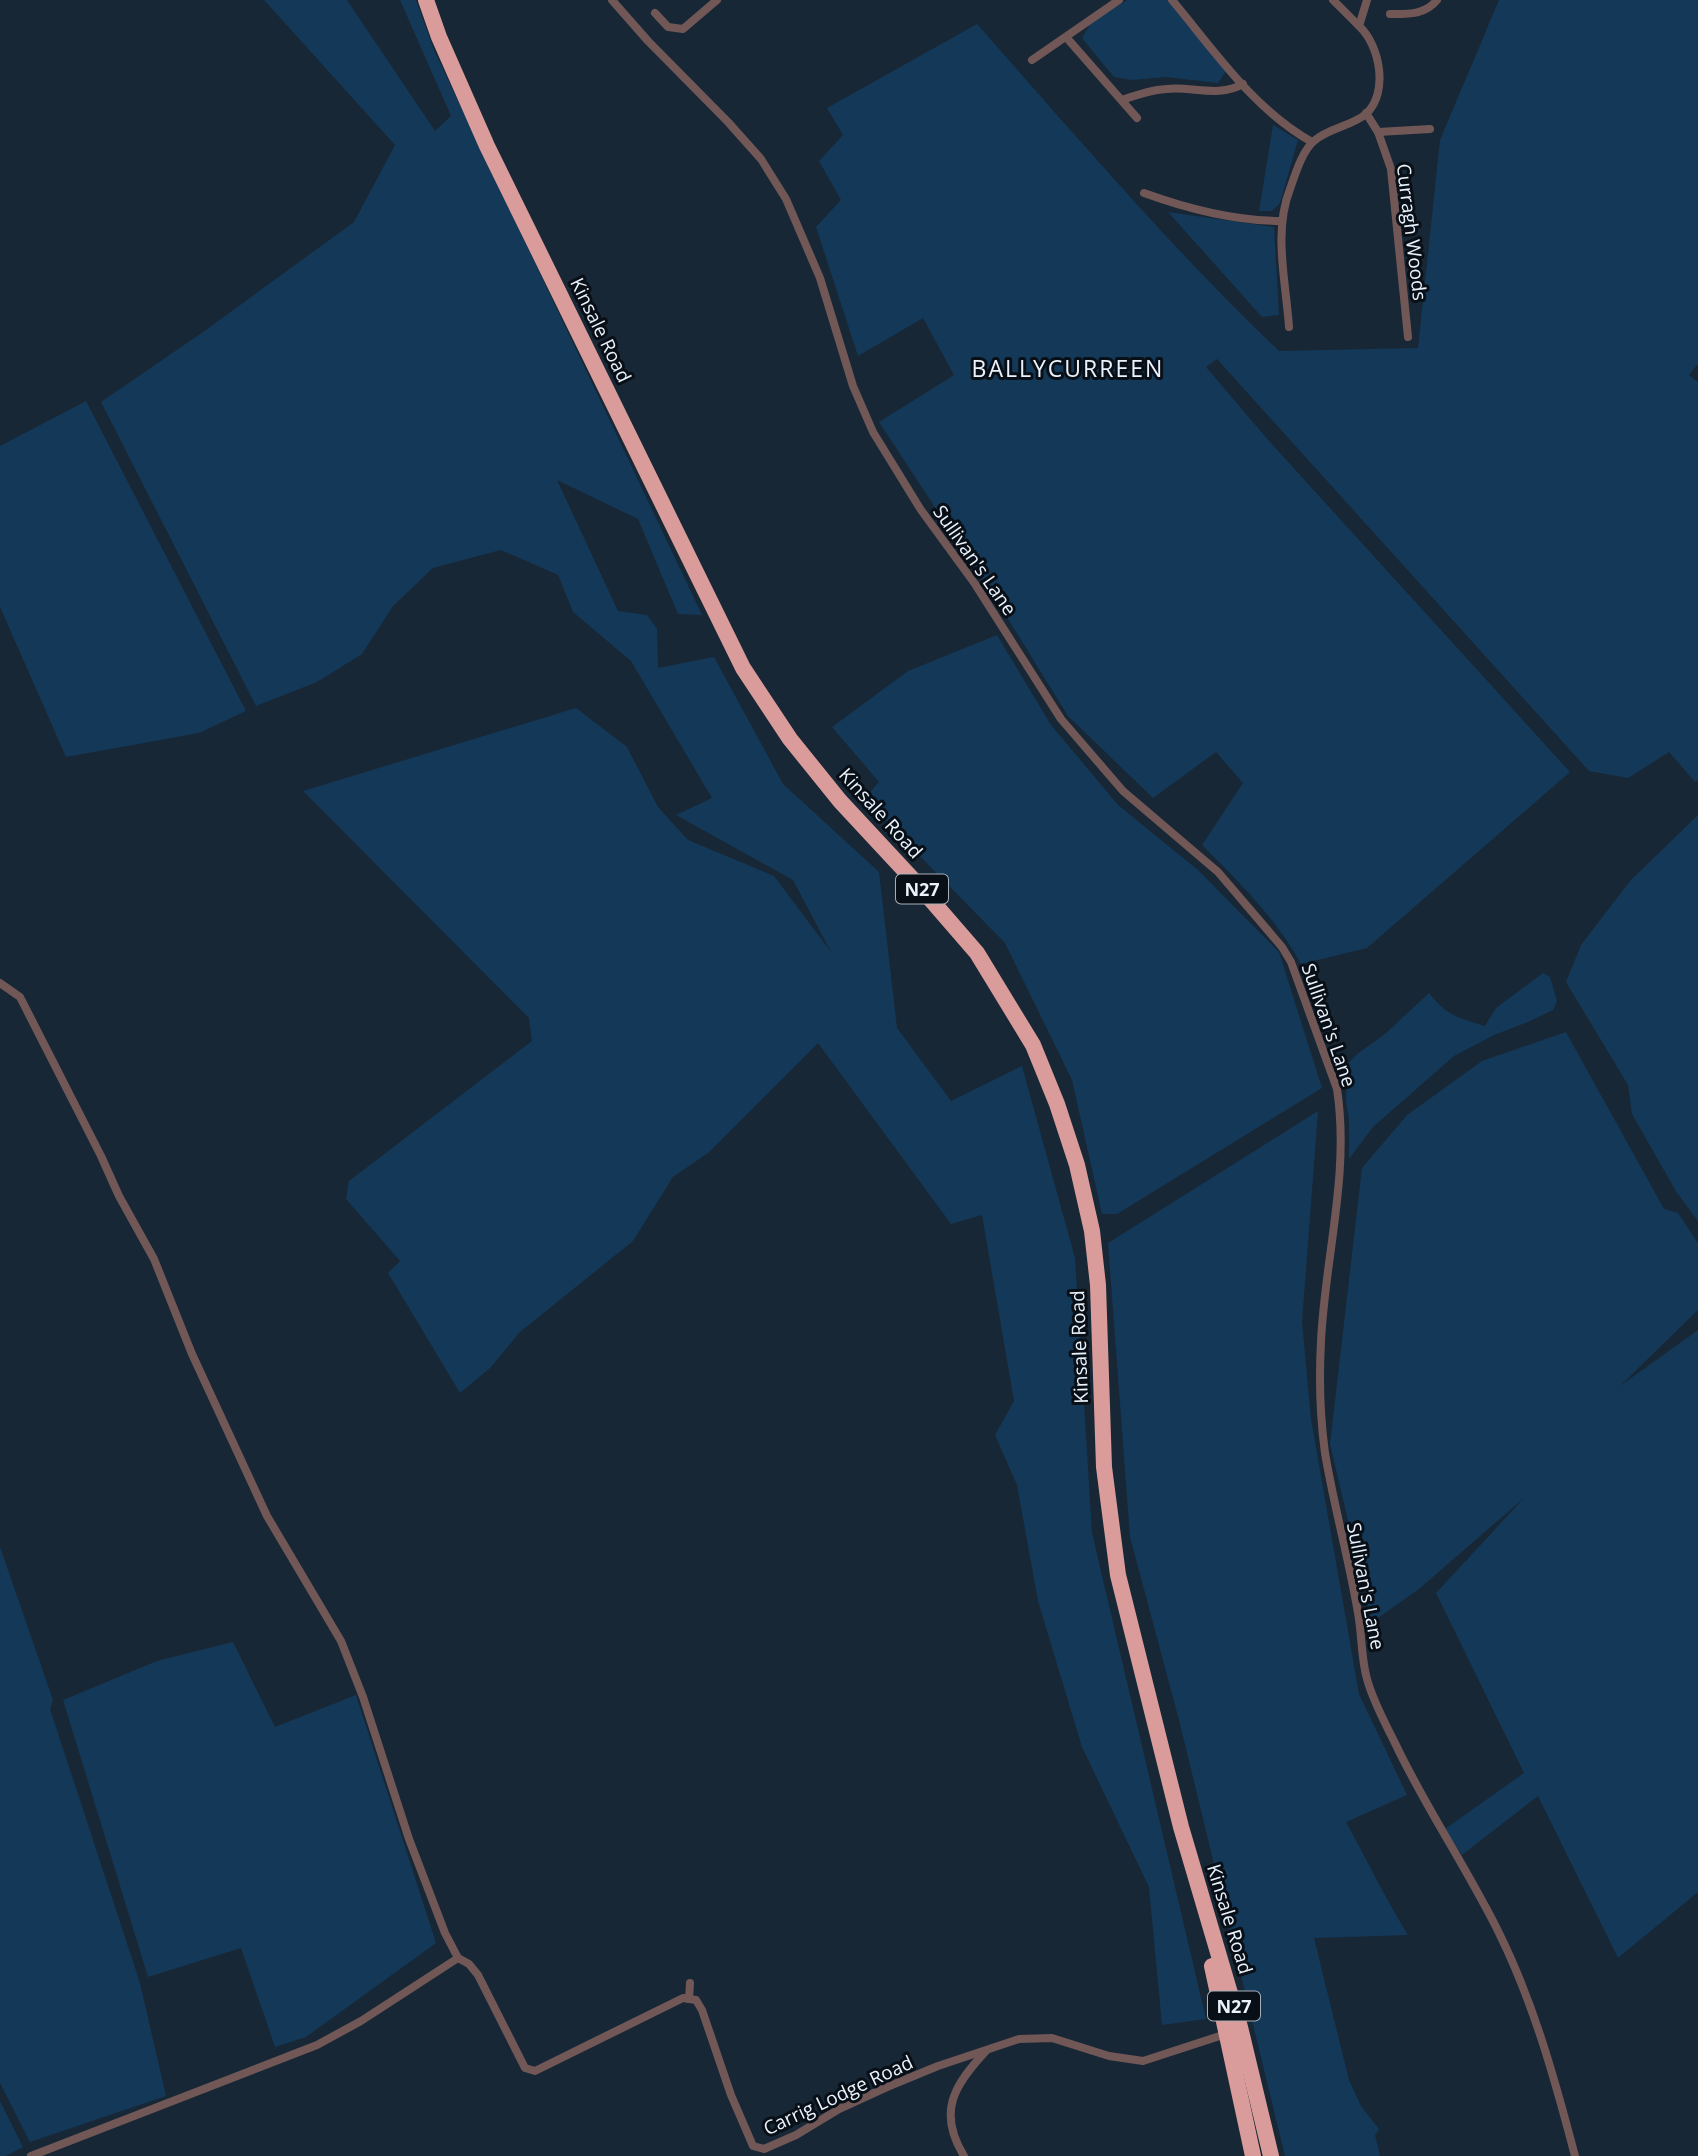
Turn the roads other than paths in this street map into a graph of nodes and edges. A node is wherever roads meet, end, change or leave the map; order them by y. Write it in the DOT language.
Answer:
graph roads {
  1 [pos="426,0"];
  2 [pos="612,0"];
  3 [pos="716,0"];
  4 [pos="1119,0"];
  5 [pos="1172,0"];
  6 [pos="1333,0"];
  7 [pos="1367,0"];
  8 [pos="1437,0"];
  9 [pos="655,13"];
  10 [pos="1390,14"];
  11 [pos="1359,26"];
  12 [pos="1066,37"];
  13 [pos="1032,60"];
  14 [pos="1243,85"];
  15 [pos="1122,100"];
  16 [pos="1366,113"];
  17 [pos="1138,118"];
  18 [pos="1430,129"];
  19 [pos="1378,132"];
  20 [pos="1312,142"];
  21 [pos="1144,192"];
  22 [pos="1282,222"];
  23 [pos="1289,327"];
  24 [pos="1408,337"];
  25 [pos="0,983"];
  26 [pos="1189,1857"];
  27 [pos="458,1958"];
  28 [pos="690,1983"];
  29 [pos="689,1999"];
  30 [pos="1226,2034"];
  31 [pos="989,2049"];
  32 [pos="31,2156"];
  33 [pos="964,2156"];
  34 [pos="1253,2156"];
  35 [pos="1271,2156"];
  36 [pos="1575,2156"];
  1 -- 26 [label="highway, Kinsale Road / N27"];
  2 -- 36 [label="street, Sullivan's Lane"];
  3 -- 9 [label="street"];
  4 -- 12 [label="street"];
  5 -- 14 [label="street"];
  6 -- 11 [label="street"];
  7 -- 11 [label="street"];
  8 -- 10 [label="street"];
  11 -- 16 [label="street"];
  12 -- 13 [label="street"];
  12 -- 15 [label="street"];
  14 -- 15 [label="street"];
  14 -- 20 [label="street"];
  15 -- 17 [label="street"];
  16 -- 19 [label="street, Curragh Woods"];
  16 -- 20 [label="street"];
  18 -- 19 [label="street"];
  19 -- 24 [label="street, Curragh Woods"];
  20 -- 22 [label="street"];
  21 -- 22 [label="street"];
  22 -- 23 [label="street"];
  25 -- 27 [label="street"];
  26 -- 30 [label="highway, Kinsale Road / N27"];
  26 -- 35 [label="highway, Kinsale Road / N27"];
  27 -- 29 [label="street"];
  27 -- 32 [label="street"];
  28 -- 29 [label="street"];
  29 -- 31 [label="street, Carrig Lodge Road"];
  30 -- 31 [label="street"];
  30 -- 34 [label="highway, Kinsale Road / N27"];
  31 -- 33 [label="street"];
}
